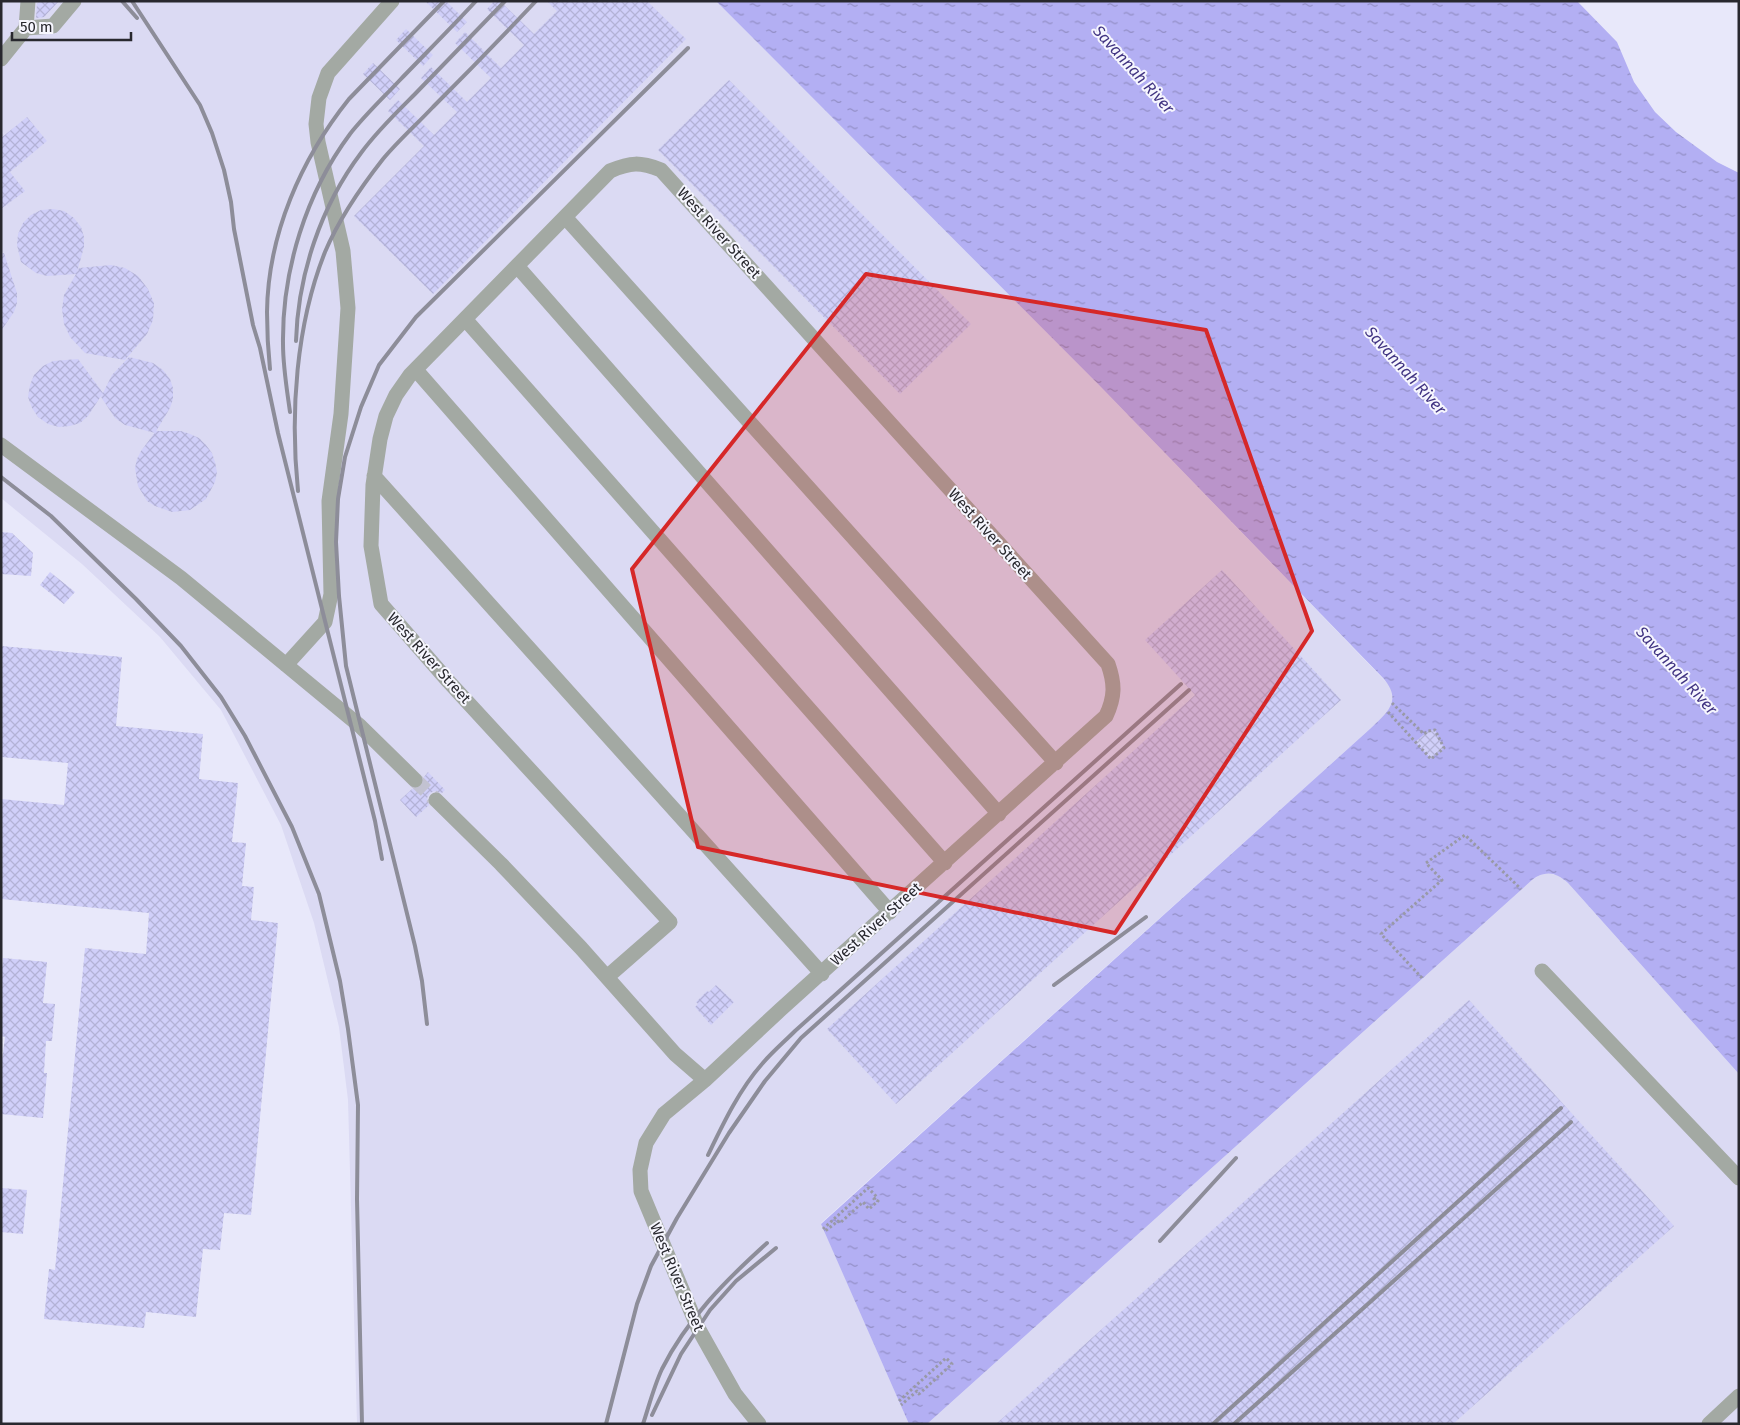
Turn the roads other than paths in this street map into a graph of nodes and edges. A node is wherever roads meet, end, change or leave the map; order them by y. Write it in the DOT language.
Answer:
graph roads {
  1 [pos="28,1"];
  2 [pos="74,1"];
  3 [pos="392,1"];
  4 [pos="26,28"];
  5 [pos="1,59"];
  6 [pos="565,217"];
  7 [pos="517,266"];
  8 [pos="465,319"];
  9 [pos="416,370"];
  10 [pos="1,445"];
  11 [pos="374,476"];
  12 [pos="286,665"];
  13 [pos="1056,763"];
  14 [pos="415,780"];
  15 [pos="436,800"];
  16 [pos="999,814"];
  17 [pos="945,863"];
  18 [pos="890,912"];
  19 [pos="1542,971"];
  20 [pos="822,974"];
  21 [pos="607,977"];
  22 [pos="705,1080"];
  23 [pos="1739,1178"];
  24 [pos="1739,1396"];
  25 [pos="759,1424"];
  26 [pos="1709,1424"];
  1 -- 4 [label="street"];
  2 -- 4 [label="street"];
  3 -- 12 [label="street"];
  4 -- 5 [label="street"];
  6 -- 7 [label="street, West River Street"];
  6 -- 13 [label="street"];
  6 -- 13 [label="street, West River Street"];
  7 -- 8 [label="street, West River Street"];
  7 -- 16 [label="street"];
  8 -- 9 [label="street, West River Street"];
  8 -- 17 [label="street"];
  9 -- 11 [label="street, West River Street"];
  9 -- 18 [label="street"];
  10 -- 12 [label="street"];
  11 -- 20 [label="street"];
  11 -- 21 [label="street, West River Street"];
  12 -- 14 [label="street"];
  13 -- 16 [label="street, West River Street"];
  15 -- 21 [label="street"];
  16 -- 17 [label="street, West River Street"];
  17 -- 18 [label="street, West River Street"];
  18 -- 20 [label="street, West River Street"];
  19 -- 23 [label="street"];
  20 -- 22 [label="street, West River Street"];
  21 -- 22 [label="street"];
  22 -- 25 [label="street, West River Street"];
  24 -- 26 [label="street"];
}
